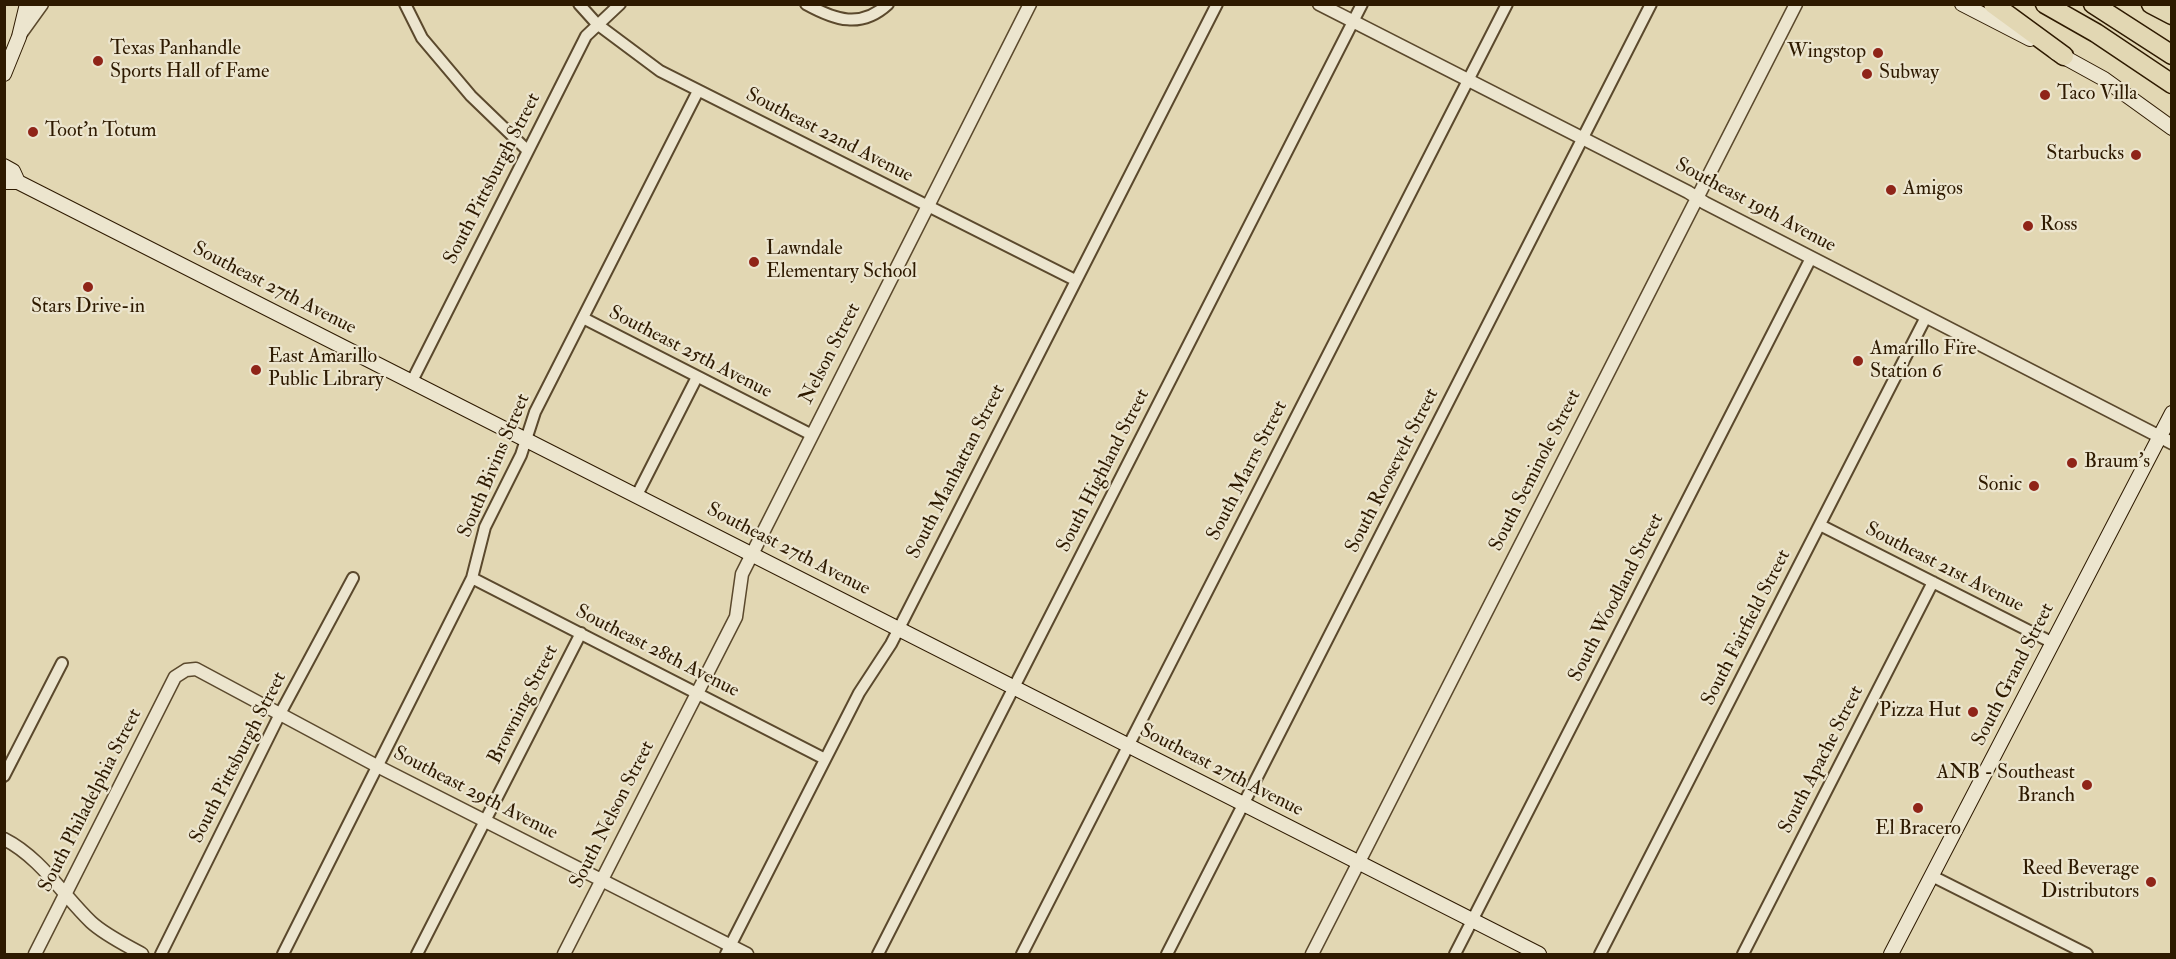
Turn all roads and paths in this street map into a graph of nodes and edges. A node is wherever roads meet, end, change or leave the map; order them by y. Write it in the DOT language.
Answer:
graph roads {
  1 [pos="27,4"];
  2 [pos="42,4"];
  3 [pos="405,4"];
  4 [pos="579,4"];
  5 [pos="620,4"];
  6 [pos="806,4"];
  7 [pos="888,4"];
  8 [pos="1030,4"];
  9 [pos="1217,4"];
  10 [pos="1318,4"];
  11 [pos="1362,4"];
  12 [pos="1507,4"];
  13 [pos="1651,4"];
  14 [pos="1796,4"];
  15 [pos="1962,4"];
  16 [pos="1993,4"];
  17 [pos="2045,4"];
  18 [pos="2093,4"];
  19 [pos="2151,4"];
  20 [pos="2166,4"];
  21 [pos="2172,8"];
  22 [pos="2172,15"];
  23 [pos="1353,22"];
  24 [pos="597,24"];
  25 [pos="19,37"];
  26 [pos="2172,55"];
  27 [pos="2064,56"];
  28 [pos="4,74"];
  29 [pos="1468,81"];
  30 [pos="2172,84"];
  31 [pos="698,91"];
  32 [pos="2172,128"];
  33 [pos="1583,139"];
  34 [pos="527,150"];
  35 [pos="4,166"];
  36 [pos="11,182"];
  37 [pos="1697,198"];
  38 [pos="927,206"];
  39 [pos="1811,258"];
  40 [pos="1075,280"];
  41 [pos="1926,317"];
  42 [pos="583,318"];
  43 [pos="697,377"];
  44 [pos="412,381"];
  45 [pos="2172,413"];
  46 [pos="812,435"];
  47 [pos="525,439"];
  48 [pos="2166,440"];
  49 [pos="637,495"];
  50 [pos="1820,525"];
  51 [pos="752,554"];
  52 [pos="353,578"];
  53 [pos="472,578"];
  54 [pos="1933,582"];
  55 [pos="898,628"];
  56 [pos="581,633"];
  57 [pos="2053,643"];
  58 [pos="62,663"];
  59 [pos="186,670"];
  60 [pos="1014,687"];
  61 [pos="697,693"];
  62 [pos="281,712"];
  63 [pos="1128,745"];
  64 [pos="825,759"];
  65 [pos="377,766"];
  66 [pos="4,776"];
  67 [pos="1243,804"];
  68 [pos="485,822"];
  69 [pos="4,839"];
  70 [pos="1359,862"];
  71 [pos="1932,876"];
  72 [pos="602,881"];
  73 [pos="66,895"];
  74 [pos="1472,921"];
  75 [pos="728,950"];
  76 [pos="35,954"];
  77 [pos="142,954"];
  78 [pos="161,954"];
  79 [pos="283,954"];
  80 [pos="417,954"];
  81 [pos="564,954"];
  82 [pos="747,954"];
  83 [pos="878,954"];
  84 [pos="1022,954"];
  85 [pos="1167,954"];
  86 [pos="1312,954"];
  87 [pos="1455,954"];
  88 [pos="1539,954"];
  89 [pos="1600,954"];
  90 [pos="1743,954"];
  91 [pos="1891,954"];
  92 [pos="2087,954"];
  1 -- 25 [label="main road"];
  2 -- 25 [label="street"];
  3 -- 34 [label="street"];
  4 -- 24 [label="street, Southeast 22nd Avenue"];
  5 -- 24 [label="street, South Pittsburgh Street"];
  6 -- 7 [label="street"];
  8 -- 38 [label="street, Nelson Street"];
  9 -- 40 [label="street, South Manhattan Street"];
  10 -- 23 [label="street, Southeast 19th Avenue"];
  11 -- 23 [label="street, South Highland Street"];
  12 -- 29 [label="street, South Marrs Street"];
  13 -- 33 [label="street, South Roosevelt Street"];
  14 -- 37 [label="street, South Seminole Street"];
  15 -- 27 [label="main road"];
  16 -- 27 [label="highway"];
  17 -- 30 [label="highway"];
  18 -- 26 [label="highway"];
  19 -- 22 [label="highway"];
  20 -- 21 [label="main road"];
  23 -- 29 [label="street, Southeast 19th Avenue"];
  23 -- 60 [label="street, South Highland Street"];
  24 -- 31 [label="street, Southeast 22nd Avenue"];
  24 -- 34 [label="street, South Pittsburgh Street"];
  25 -- 28 [label="main road"];
  27 -- 32 [label="main road"];
  29 -- 33 [label="street, Southeast 19th Avenue"];
  29 -- 63 [label="street, South Marrs Street"];
  31 -- 38 [label="street, Southeast 22nd Avenue"];
  31 -- 42 [label="street, South Bivins Street"];
  33 -- 37 [label="street, Southeast 19th Avenue"];
  33 -- 67 [label="street, South Roosevelt Street"];
  34 -- 44 [label="street, South Pittsburgh Street"];
  35 -- 36 [label="main road, Southeast 27th Avenue"];
  36 -- 44 [label="main road, Southeast 27th Avenue"];
  37 -- 39 [label="street, Southeast 19th Avenue"];
  37 -- 70 [label="street, South Seminole Street"];
  38 -- 40 [label="street, Southeast 22nd Avenue"];
  38 -- 46 [label="street, Nelson Street"];
  39 -- 41 [label="street, Southeast 19th Avenue"];
  39 -- 74 [label="street, South Woodland Street"];
  40 -- 55 [label="street, South Manhattan Street"];
  41 -- 48 [label="street, Southeast 19th Avenue"];
  41 -- 50 [label="street, South Fairfield Street"];
  42 -- 43 [label="street, Southeast 25th Avenue"];
  42 -- 47 [label="street, South Bivins Street"];
  43 -- 46 [label="street, Southeast 25th Avenue"];
  43 -- 49 [label="street"];
  44 -- 47 [label="main road, Southeast 27th Avenue"];
  45 -- 48 [label="main road, South Grand Street"];
  46 -- 51 [label="street, Nelson Street"];
  47 -- 49 [label="main road, Southeast 27th Avenue"];
  47 -- 53 [label="street, South Bivins Street"];
  48 -- 57 [label="main road, South Grand Street"];
  49 -- 51 [label="main road, Southeast 27th Avenue"];
  50 -- 54 [label="street, Southeast 21st Avenue"];
  50 -- 89 [label="street, South Fairfield Street"];
  51 -- 55 [label="main road, Southeast 27th Avenue"];
  51 -- 61 [label="street, Nelson Street"];
  52 -- 62 [label="street, South Pittsburgh Street"];
  53 -- 56 [label="street, Southeast 28th Avenue"];
  53 -- 65 [label="street, South Bivins Street"];
  54 -- 57 [label="street, Southeast 21st Avenue"];
  54 -- 90 [label="street, South Apache Street"];
  55 -- 60 [label="main road, Southeast 27th Avenue"];
  55 -- 64 [label="street, South Manhattan Street"];
  56 -- 61 [label="street, Southeast 28th Avenue"];
  56 -- 68 [label="street, Browning Street"];
  57 -- 71 [label="main road, South Grand Street"];
  58 -- 66 [label="street"];
  59 -- 62 [label="street, Southeast 29th Avenue"];
  59 -- 73 [label="street, South Philadelphia Street"];
  60 -- 63 [label="main road, Southeast 27th Avenue"];
  60 -- 83 [label="street, South Highland Street"];
  61 -- 64 [label="street, Southeast 28th Avenue"];
  61 -- 72 [label="street, South Nelson Street"];
  62 -- 65 [label="street, Southeast 29th Avenue"];
  62 -- 78 [label="street, South Pittsburgh Street"];
  63 -- 67 [label="main road, Southeast 27th Avenue"];
  63 -- 84 [label="street, South Marrs Street"];
  64 -- 75 [label="street, South Manhattan Street"];
  65 -- 68 [label="street, Southeast 29th Avenue"];
  65 -- 79 [label="street, South Bivins Street"];
  67 -- 70 [label="main road, Southeast 27th Avenue"];
  67 -- 85 [label="street, South Roosevelt Street"];
  68 -- 72 [label="street, Southeast 29th Avenue"];
  68 -- 80 [label="street, Browning Street"];
  69 -- 73 [label="street"];
  70 -- 74 [label="main road, Southeast 27th Avenue"];
  70 -- 86 [label="street, South Seminole Street"];
  71 -- 91 [label="main road, South Grand Street"];
  71 -- 92 [label="street"];
  72 -- 75 [label="street, Southeast 29th Avenue"];
  72 -- 81 [label="street, South Nelson Street"];
  73 -- 76 [label="street, South Philadelphia Street"];
  73 -- 77 [label="street"];
  74 -- 87 [label="street, South Woodland Street"];
  74 -- 88 [label="main road, Southeast 27th Avenue"];
  75 -- 82 [label="street, Southeast 29th Avenue"];
}
